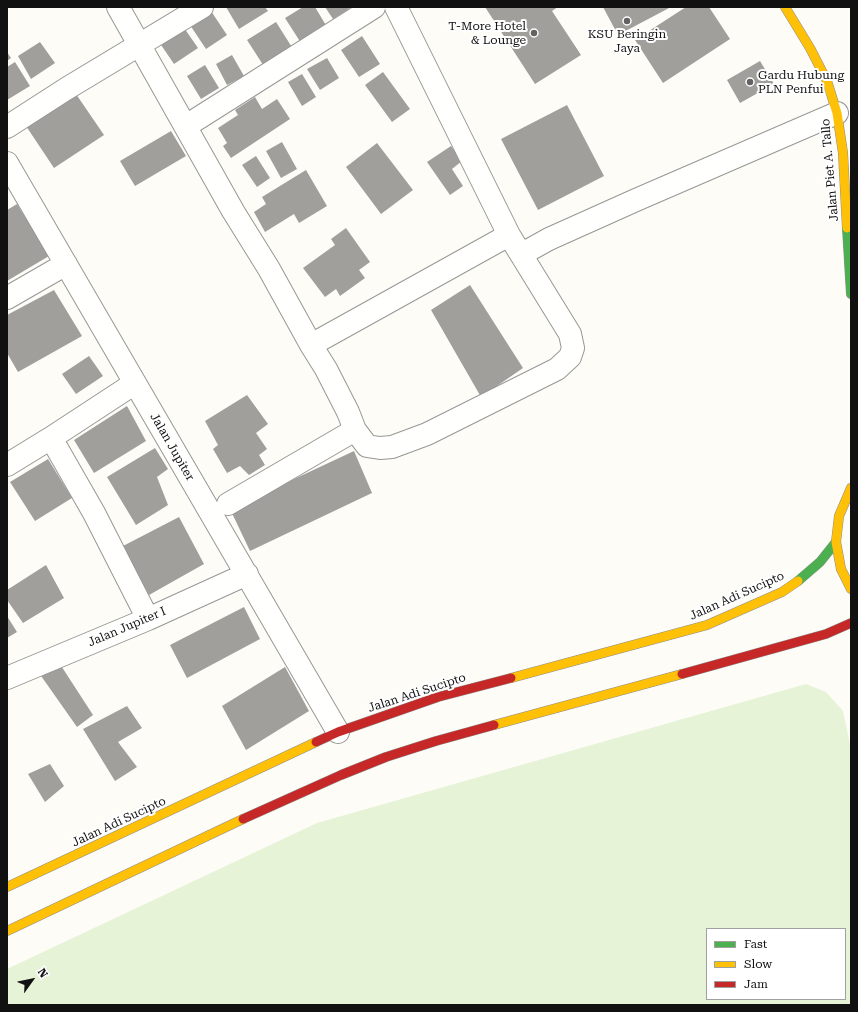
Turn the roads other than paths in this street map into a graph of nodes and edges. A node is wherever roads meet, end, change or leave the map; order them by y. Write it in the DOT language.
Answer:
graph roads {
  1 [pos="118,7"];
  2 [pos="202,7"];
  3 [pos="374,7"];
  4 [pos="396,7"];
  5 [pos="785,7"];
  6 [pos="139,44"];
  7 [pos="837,113"];
  8 [pos="186,126"];
  9 [pos="7,127"];
  10 [pos="7,163"];
  11 [pos="509,235"];
  12 [pos="522,254"];
  13 [pos="66,264"];
  14 [pos="851,294"];
  15 [pos="7,298"];
  16 [pos="311,346"];
  17 [pos="135,383"];
  18 [pos="355,430"];
  19 [pos="51,438"];
  20 [pos="7,465"];
  21 [pos="851,488"];
  22 [pos="228,504"];
  23 [pos="836,542"];
  24 [pos="246,574"];
  25 [pos="851,590"];
  26 [pos="148,618"];
  27 [pos="851,623"];
  28 [pos="7,678"];
  29 [pos="338,732"];
  30 [pos="7,887"];
  31 [pos="7,931"];
  1 -- 6 [label="street"];
  2 -- 6 [label="street"];
  3 -- 8 [label="street"];
  4 -- 11 [label="street"];
  5 -- 7 [label="main road, Jalan Piet A. Tallo"];
  6 -- 8 [label="street"];
  6 -- 9 [label="street"];
  7 -- 12 [label="street"];
  7 -- 14 [label="main road, Jalan Piet A. Tallo"];
  8 -- 16 [label="street"];
  10 -- 13 [label="street, Jalan Jupiter"];
  11 -- 12 [label="street"];
  11 -- 16 [label="street"];
  12 -- 18 [label="street"];
  13 -- 15 [label="street"];
  13 -- 17 [label="street, Jalan Jupiter"];
  16 -- 18 [label="street"];
  17 -- 19 [label="street"];
  17 -- 24 [label="street, Jalan Jupiter"];
  18 -- 22 [label="street"];
  19 -- 20 [label="street"];
  19 -- 26 [label="street"];
  21 -- 23 [label="main road"];
  23 -- 25 [label="main road"];
  23 -- 29 [label="main road, Jalan Adi Sucipto"];
  24 -- 26 [label="street, Jalan Jupiter I"];
  24 -- 29 [label="street, Jalan Jupiter"];
  26 -- 28 [label="street, Jalan Jupiter I"];
  27 -- 31 [label="main road"];
  29 -- 30 [label="main road, Jalan Adi Sucipto"];
}
